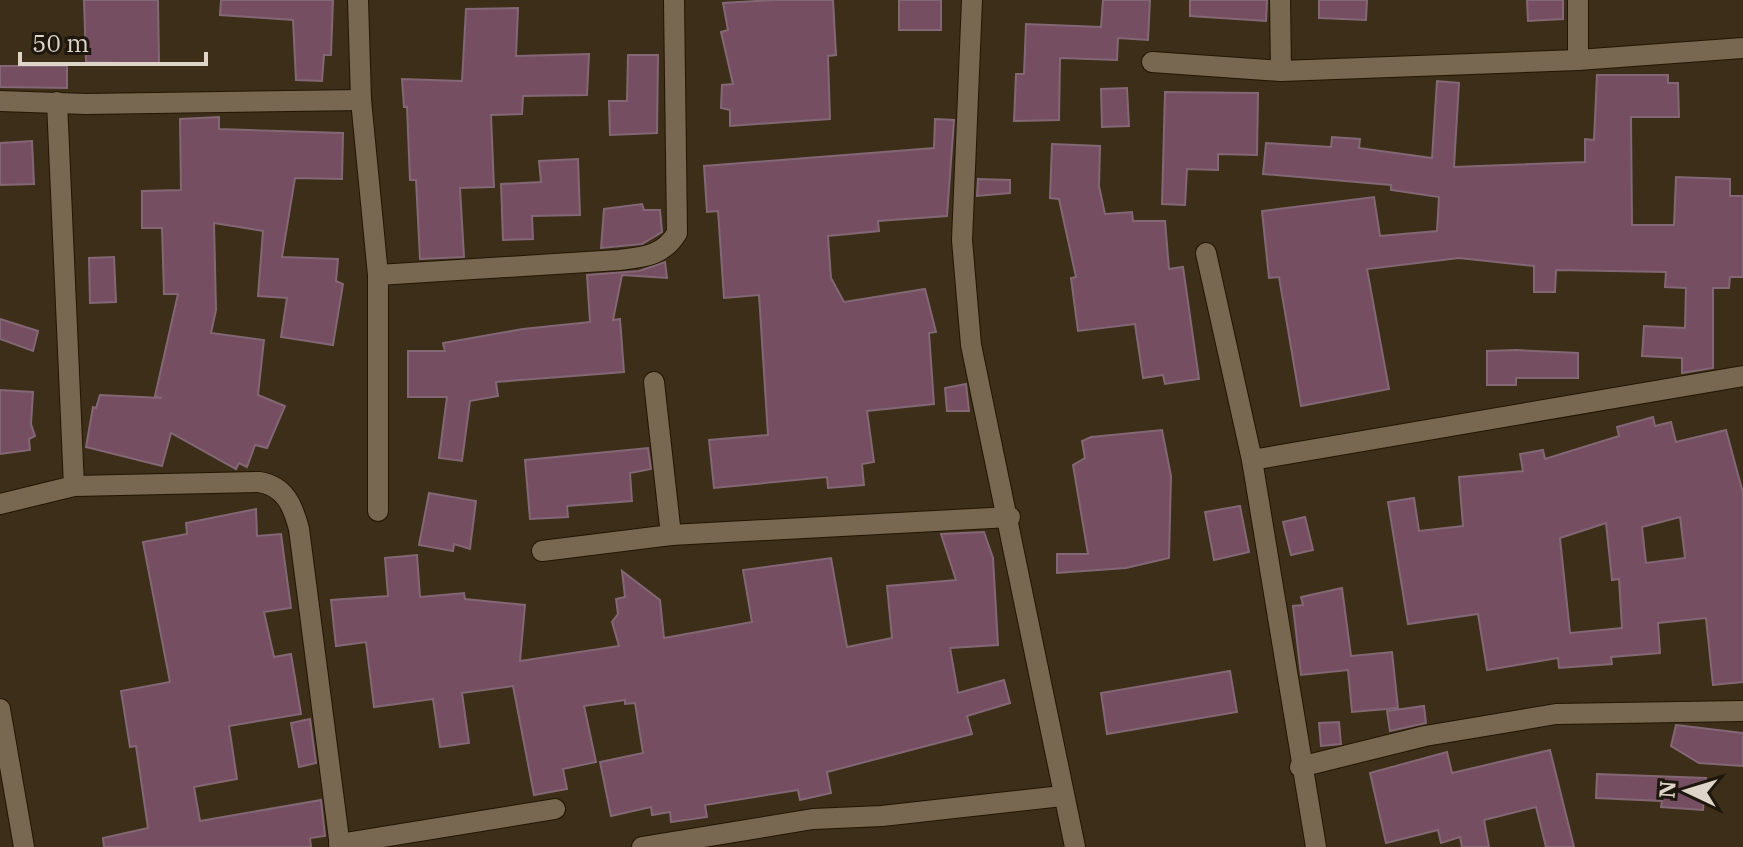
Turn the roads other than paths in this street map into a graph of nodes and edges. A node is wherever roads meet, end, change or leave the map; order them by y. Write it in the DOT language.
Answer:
graph roads {
  1 [pos="358,0"];
  2 [pos="674,0"];
  3 [pos="972,0"];
  4 [pos="1280,0"];
  5 [pos="1578,0"];
  6 [pos="1743,48"];
  7 [pos="1578,60"];
  8 [pos="1152,62"];
  9 [pos="1281,71"];
  10 [pos="361,100"];
  11 [pos="0,101"];
  12 [pos="57,102"];
  13 [pos="1206,253"];
  14 [pos="378,275"];
  15 [pos="1743,376"];
  16 [pos="654,382"];
  17 [pos="1252,460"];
  18 [pos="74,486"];
  19 [pos="0,504"];
  20 [pos="378,511"];
  21 [pos="1010,517"];
  22 [pos="671,535"];
  23 [pos="542,551"];
  24 [pos="0,709"];
  25 [pos="1743,711"];
  26 [pos="1300,767"];
  27 [pos="1062,796"];
  28 [pos="555,809"];
  29 [pos="339,845"];
  30 [pos="24,847"];
  31 [pos="642,847"];
  32 [pos="1075,847"];
  33 [pos="1316,847"];
  1 -- 10 [label="street"];
  2 -- 14 [label="street"];
  3 -- 21 [label="street"];
  4 -- 9 [label="street"];
  5 -- 7 [label="street"];
  6 -- 7 [label="street"];
  7 -- 9 [label="street"];
  8 -- 9 [label="street"];
  10 -- 12 [label="street"];
  10 -- 14 [label="street"];
  11 -- 12 [label="street"];
  12 -- 18 [label="street"];
  13 -- 17 [label="street"];
  14 -- 20 [label="street"];
  15 -- 17 [label="street"];
  16 -- 22 [label="street"];
  17 -- 26 [label="street"];
  18 -- 19 [label="street"];
  18 -- 29 [label="street"];
  21 -- 22 [label="street"];
  21 -- 27 [label="street"];
  22 -- 23 [label="street"];
  24 -- 30 [label="street"];
  25 -- 26 [label="street"];
  26 -- 33 [label="street"];
  27 -- 31 [label="street"];
  27 -- 32 [label="street"];
  28 -- 29 [label="street"];
}
